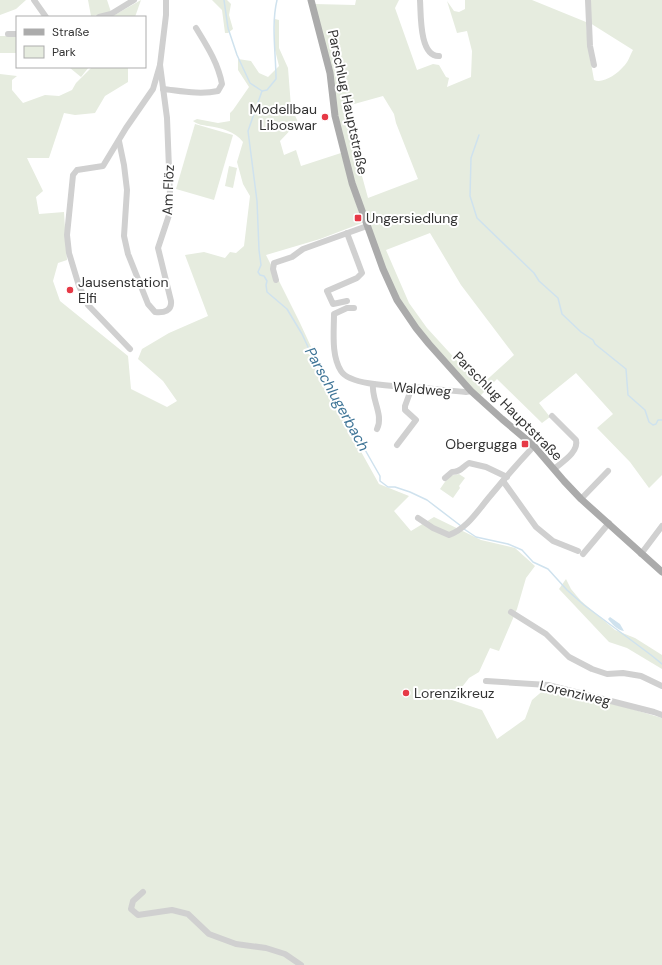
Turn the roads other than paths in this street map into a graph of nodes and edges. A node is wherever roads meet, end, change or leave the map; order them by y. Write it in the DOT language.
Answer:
graph roads {
  1 [pos="34,0"];
  2 [pos="134,0"];
  3 [pos="166,0"];
  4 [pos="311,0"];
  5 [pos="420,0"];
  6 [pos="588,0"];
  7 [pos="45,16"];
  8 [pos="103,16"];
  9 [pos="196,28"];
  10 [pos="8,34"];
  11 [pos="16,34"];
  12 [pos="439,56"];
  13 [pos="160,65"];
  14 [pos="594,65"];
  15 [pos="163,89"];
  16 [pos="119,141"];
  17 [pos="367,226"];
  18 [pos="347,233"];
  19 [pos="276,280"];
  20 [pos="347,301"];
  21 [pos="354,308"];
  22 [pos="130,349"];
  23 [pos="373,384"];
  24 [pos="412,387"];
  25 [pos="471,391"];
  26 [pos="552,416"];
  27 [pos="377,429"];
  28 [pos="397,445"];
  29 [pos="534,446"];
  30 [pos="554,469"];
  31 [pos="608,471"];
  32 [pos="445,478"];
  33 [pos="505,479"];
  34 [pos="581,499"];
  35 [pos="418,518"];
  36 [pos="609,523"];
  37 [pos="662,526"];
  38 [pos="641,554"];
  39 [pos="662,572"];
  40 [pos="511,612"];
  41 [pos="486,681"];
  42 [pos="662,686"];
  43 [pos="662,715"];
  44 [pos="143,892"];
  45 [pos="301,965"];
  1 -- 7 [label="street"];
  2 -- 8 [label="street"];
  3 -- 13 [label="street"];
  4 -- 17 [label="main road, Parschlug Hauptstraße"];
  5 -- 12 [label="street"];
  6 -- 14 [label="street"];
  9 -- 15 [label="street"];
  10 -- 11 [label="street"];
  13 -- 15 [label="street, Am Flöz"];
  13 -- 16 [label="street"];
  15 -- 16 [label="street, Am Flöz"];
  16 -- 22 [label="street"];
  17 -- 18 [label="street"];
  17 -- 25 [label="main road, Parschlug Hauptstraße"];
  18 -- 19 [label="street"];
  18 -- 20 [label="street"];
  21 -- 23 [label="street, Waldweg"];
  23 -- 24 [label="street, Waldweg"];
  23 -- 27 [label="street, Waldweg"];
  24 -- 25 [label="street, Waldweg"];
  24 -- 28 [label="street"];
  25 -- 29 [label="main road, Parschlug Hauptstraße"];
  26 -- 30 [label="street"];
  29 -- 30 [label="main road, Parschlug Hauptstraße"];
  29 -- 33 [label="street"];
  30 -- 34 [label="main road, Parschlug Hauptstraße"];
  31 -- 34 [label="street"];
  32 -- 33 [label="street"];
  33 -- 35 [label="street"];
  33 -- 36 [label="street"];
  34 -- 36 [label="main road, Parschlug Hauptstraße"];
  36 -- 38 [label="main road, Parschlug Hauptstraße"];
  37 -- 38 [label="street"];
  38 -- 39 [label="main road, Parschlug Hauptstraße"];
  40 -- 42 [label="street"];
  41 -- 43 [label="street, Lorenziweg"];
  44 -- 45 [label="street"];
}
